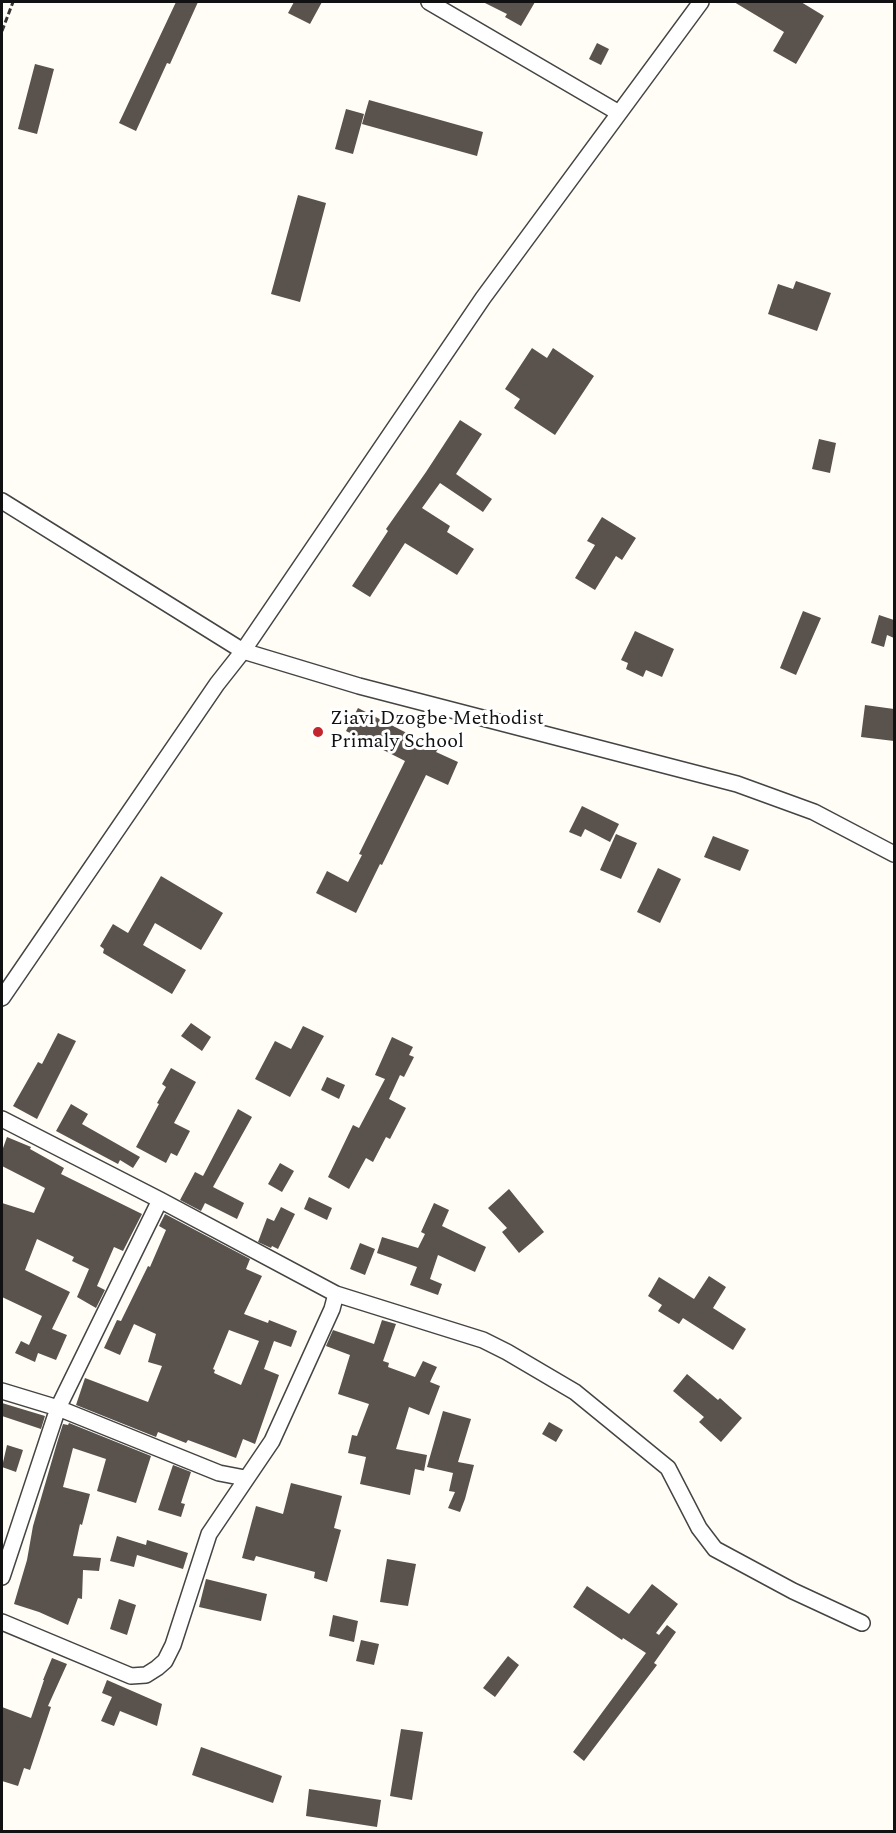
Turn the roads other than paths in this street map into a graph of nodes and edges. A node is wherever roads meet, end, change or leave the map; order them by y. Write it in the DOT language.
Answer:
graph roads {
  1 [pos="429,2"];
  2 [pos="701,2"];
  3 [pos="619,113"];
  4 [pos="2,501"];
  5 [pos="243,651"];
  6 [pos="894,854"];
  7 [pos="2,998"];
  8 [pos="2,1120"];
  9 [pos="160,1200"];
  10 [pos="336,1294"];
  11 [pos="2,1391"];
  12 [pos="58,1408"];
  13 [pos="245,1478"];
  14 [pos="2,1577"];
  15 [pos="2,1622"];
  16 [pos="862,1623"];
  1 -- 3 [label="street"];
  2 -- 3 [label="street"];
  3 -- 5 [label="street"];
  4 -- 5 [label="street"];
  5 -- 6 [label="street"];
  5 -- 7 [label="street"];
  8 -- 9 [label="street"];
  9 -- 10 [label="street"];
  9 -- 12 [label="street"];
  10 -- 13 [label="street"];
  10 -- 16 [label="street"];
  11 -- 12 [label="street"];
  12 -- 13 [label="street"];
  12 -- 14 [label="street"];
  13 -- 15 [label="street"];
}
